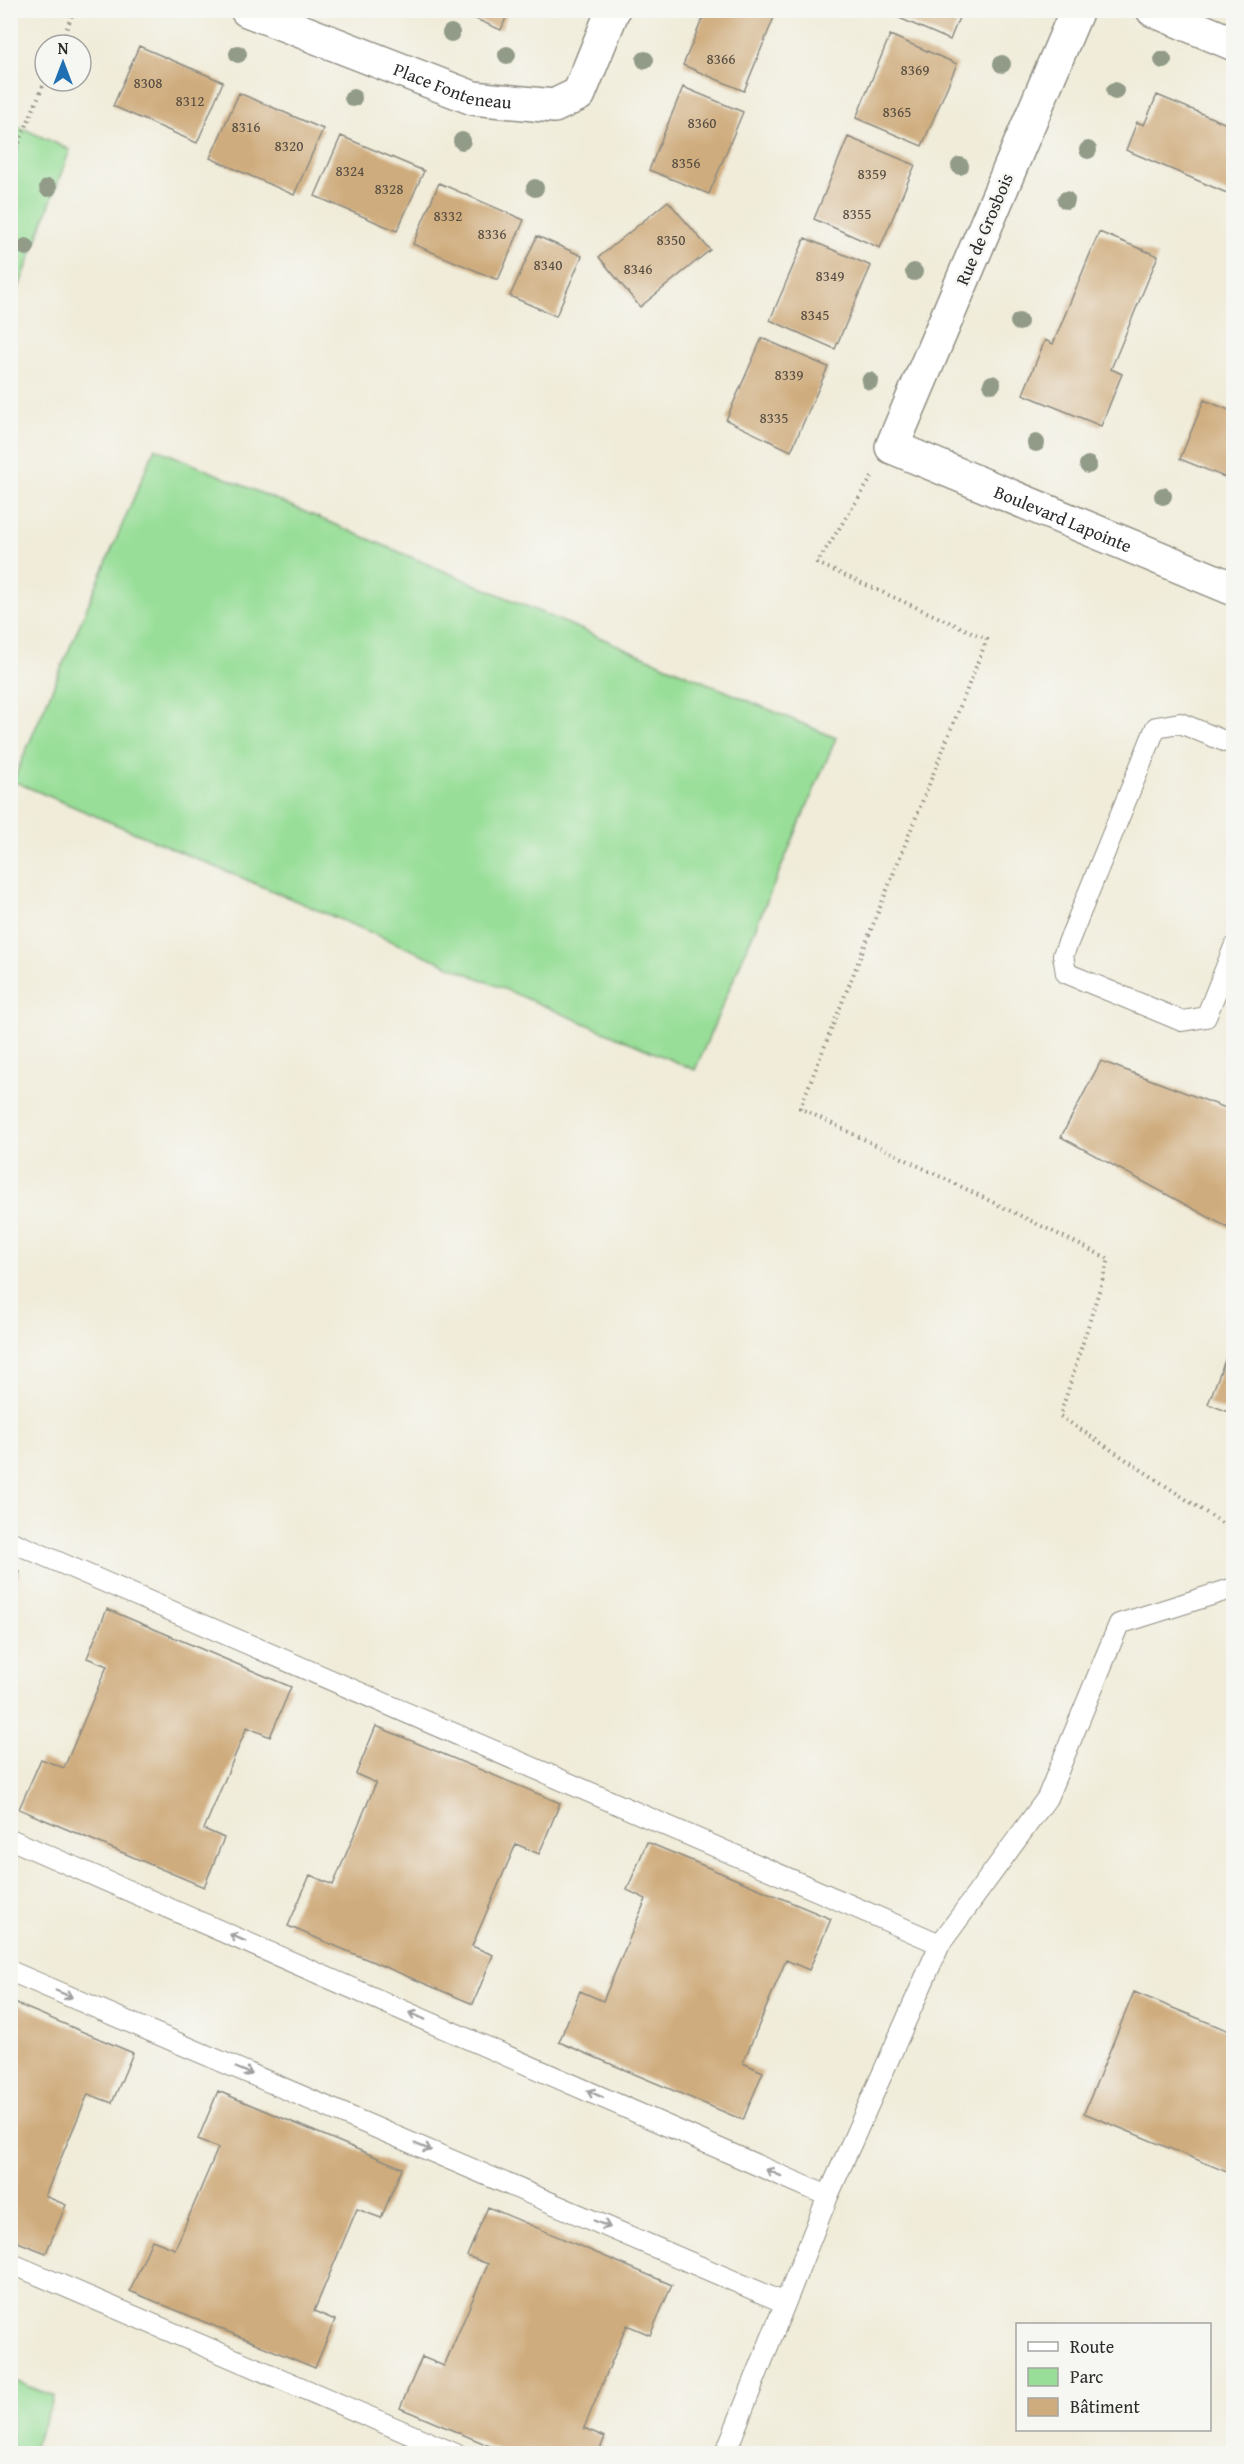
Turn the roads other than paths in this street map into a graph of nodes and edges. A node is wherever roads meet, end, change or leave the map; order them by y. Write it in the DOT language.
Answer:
graph roads {
  1 [pos="247,10"];
  2 [pos="613,10"];
  3 [pos="1077,10"];
  4 [pos="1154,10"];
  5 [pos="1233,44"];
  6 [pos="892,447"];
  7 [pos="1233,589"];
  8 [pos="1233,745"];
  9 [pos="1233,946"];
  10 [pos="10,1541"];
  11 [pos="1233,1588"];
  12 [pos="10,1839"];
  13 [pos="940,1944"];
  14 [pos="10,1971"];
  15 [pos="828,2196"];
  16 [pos="10,2263"];
  17 [pos="785,2303"];
  18 [pos="456,2454"];
  19 [pos="725,2454"];
  1 -- 2 [label="street, Place Fonteneau"];
  3 -- 6 [label="street, Rue de Grosbois"];
  4 -- 5 [label="street"];
  6 -- 7 [label="street, Boulevard Lapointe"];
  8 -- 9 [label="lane"];
  10 -- 13 [label="lane"];
  11 -- 13 [label="lane"];
  15 -- 12 [label="lane, one-way"];
  13 -- 15 [label="lane"];
  14 -- 17 [label="lane, one-way"];
  15 -- 17 [label="lane"];
  16 -- 18 [label="lane"];
  17 -- 19 [label="lane"];
}
